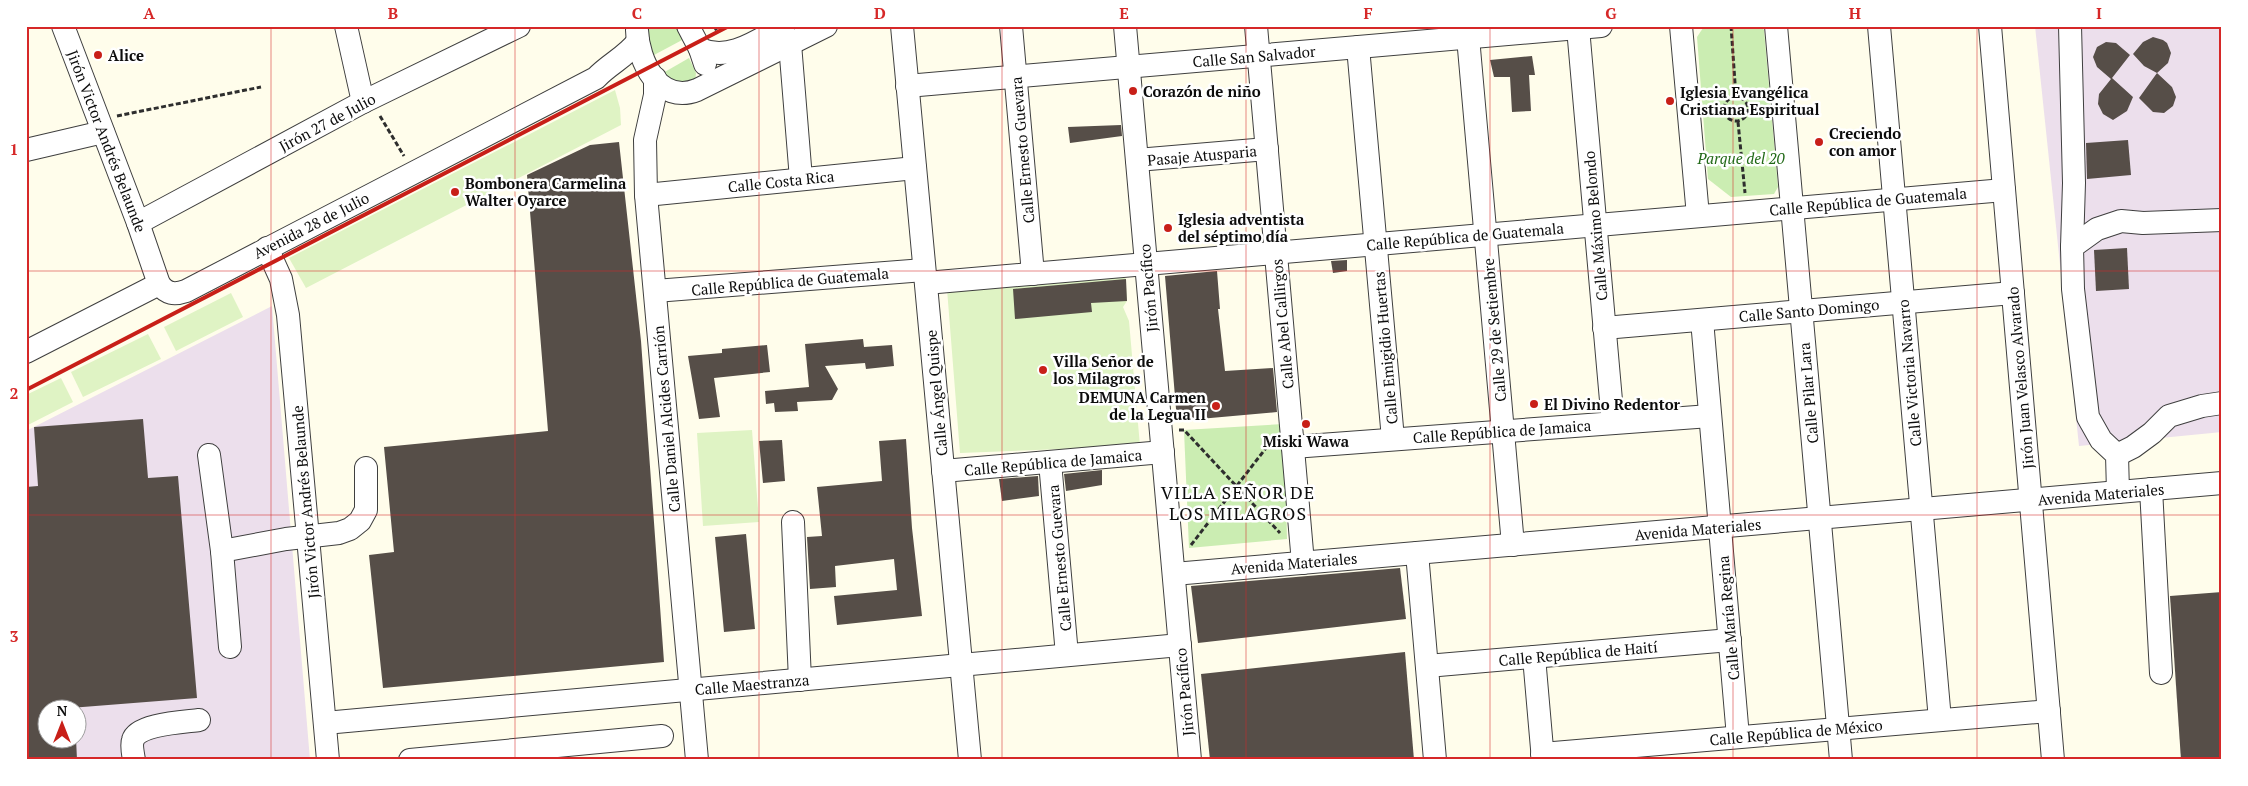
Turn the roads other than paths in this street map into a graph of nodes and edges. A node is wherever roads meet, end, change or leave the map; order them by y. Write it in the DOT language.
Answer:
graph roads {
  1 [pos="63,26"];
  2 [pos="346,26"];
  3 [pos="519,26"];
  4 [pos="688,26"];
  5 [pos="826,26"];
  6 [pos="902,26"];
  7 [pos="1011,26"];
  8 [pos="1125,26"];
  9 [pos="1256,26"];
  10 [pos="1601,26"];
  11 [pos="1681,26"];
  12 [pos="1776,26"];
  13 [pos="1879,26"];
  14 [pos="1990,26"];
  15 [pos="2070,26"];
  16 [pos="1578,28"];
  17 [pos="1467,32"];
  18 [pos="637,34"];
  19 [pos="787,35"];
  20 [pos="1358,47"];
  21 [pos="700,49"];
  22 [pos="1259,56"];
  23 [pos="735,61"];
  24 [pos="1129,67"];
  25 [pos="651,72"];
  26 [pos="1016,77"];
  27 [pos="596,78"];
  28 [pos="907,86"];
  29 [pos="697,90"];
  30 [pos="367,100"];
  31 [pos="101,126"];
  32 [pos="1267,149"];
  33 [pos="26,150"];
  34 [pos="1137,160"];
  35 [pos="915,168"];
  36 [pos="801,179"];
  37 [pos="2004,190"];
  38 [pos="646,195"];
  39 [pos="1894,199"];
  40 [pos="1792,208"];
  41 [pos="1698,216"];
  42 [pos="2222,220"];
  43 [pos="138,223"];
  44 [pos="1595,225"];
  45 [pos="1485,235"];
  46 [pos="1376,244"];
  47 [pos="2072,247"];
  48 [pos="267,248"];
  49 [pos="1276,253"];
  50 [pos="1146,264"];
  51 [pos="1033,274"];
  52 [pos="925,276"];
  53 [pos="159,284"];
  54 [pos="655,291"];
  55 [pos="2013,293"];
  56 [pos="1903,302"];
  57 [pos="1801,311"];
  58 [pos="1702,320"];
  59 [pos="1604,328"];
  60 [pos="27,352"];
  61 [pos="2222,403"];
  62 [pos="1710,416"];
  63 [pos="1613,423"];
  64 [pos="1503,431"];
  65 [pos="1393,440"];
  66 [pos="1162,441"];
  67 [pos="1293,447"];
  68 [pos="209,455"];
  69 [pos="2117,455"];
  70 [pos="1050,462"];
  71 [pos="366,468"];
  72 [pos="943,471"];
  73 [pos="2222,483"];
  74 [pos="2151,489"];
  75 [pos="2118,492"];
  76 [pos="2031,500"];
  77 [pos="1921,509"];
  78 [pos="1819,518"];
  79 [pos="793,522"];
  80 [pos="1720,527"];
  81 [pos="308,536"];
  82 [pos="1513,545"];
  83 [pos="222,551"];
  84 [pos="1417,553"];
  85 [pos="1304,563"];
  86 [pos="1182,573"];
  87 [pos="1730,640"];
  88 [pos="1180,645"];
  89 [pos="230,647"];
  90 [pos="1067,655"];
  91 [pos="1534,657"];
  92 [pos="961,665"];
  93 [pos="1427,666"];
  94 [pos="2162,674"];
  95 [pos="800,680"];
  96 [pos="690,690"];
  97 [pos="2049,711"];
  98 [pos="199,720"];
  99 [pos="1940,720"];
  100 [pos="324,723"];
  101 [pos="1838,729"];
  102 [pos="662,736"];
  103 [pos="1738,737"];
  104 [pos="1543,757"];
  105 [pos="134,760"];
  106 [pos="328,760"];
  107 [pos="410,760"];
  108 [pos="697,760"];
  109 [pos="970,760"];
  110 [pos="1190,760"];
  111 [pos="1435,760"];
  112 [pos="1840,760"];
  113 [pos="2053,760"];
  1 -- 31 [label="street, Jirón Victor Andrés Belaunde"];
  2 -- 30 [label="street"];
  3 -- 30 [label="street, Jirón 27 de Julio"];
  4 -- 21 [label="street"];
  5 -- 19 [label="street"];
  6 -- 28 [label="street, Calle Ángel Quispe"];
  7 -- 26 [label="street, Calle Ernesto Guevara"];
  8 -- 24 [label="street, Jirón Pacífico"];
  9 -- 22 [label="street, Calle Abel Callirgos"];
  10 -- 16 [label="street, Calle San Salvador"];
  11 -- 41 [label="street"];
  12 -- 40 [label="street, Calle Pilar Lara"];
  13 -- 39 [label="street, Calle Victoria Navarro"];
  14 -- 37 [label="street, Jirón Juan Velasco Alvarado"];
  15 -- 47 [label="street"];
  16 -- 17 [label="street, Calle San Salvador"];
  16 -- 44 [label="street, Calle Máximo Belondo"];
  17 -- 20 [label="street, Calle San Salvador"];
  17 -- 45 [label="street, Calle 29 de Setiembre"];
  18 -- 25 [label="street"];
  18 -- 27 [label="street, Avenida 28 de Julio"];
  19 -- 23 [label="street"];
  19 -- 36 [label="street"];
  20 -- 22 [label="street, Calle San Salvador"];
  20 -- 46 [label="street, Calle Emigidio Huertas"];
  21 -- 23 [label="street"];
  21 -- 29 [label="street"];
  22 -- 24 [label="street, Calle San Salvador"];
  22 -- 32 [label="street, Calle Abel Callirgos"];
  23 -- 29 [label="street"];
  24 -- 26 [label="street, Calle San Salvador"];
  24 -- 34 [label="street, Jirón Pacífico"];
  25 -- 27 [label="street, Avenida 28 de Julio"];
  25 -- 29 [label="street"];
  25 -- 38 [label="street, Calle Daniel Alcides Carrión"];
  26 -- 28 [label="street, Calle San Salvador"];
  26 -- 51 [label="street, Calle Ernesto Guevara"];
  27 -- 48 [label="street, Avenida 28 de Julio"];
  28 -- 35 [label="street, Calle Ángel Quispe"];
  30 -- 43 [label="street, Jirón 27 de Julio"];
  31 -- 33 [label="street"];
  31 -- 43 [label="street, Jirón Victor Andrés Belaunde"];
  32 -- 34 [label="street, Pasaje Atusparia"];
  32 -- 49 [label="street, Calle Abel Callirgos"];
  34 -- 50 [label="street, Jirón Pacífico"];
  35 -- 36 [label="street, Calle Costa Rica"];
  35 -- 52 [label="street, Calle Ángel Quispe"];
  36 -- 38 [label="street, Calle Costa Rica"];
  37 -- 39 [label="street, Calle República de Guatemala"];
  37 -- 55 [label="street, Jirón Juan Velasco Alvarado"];
  38 -- 54 [label="street, Calle Daniel Alcides Carrión"];
  39 -- 40 [label="street, Calle República de Guatemala"];
  39 -- 56 [label="street, Calle Victoria Navarro"];
  40 -- 41 [label="street, Calle República de Guatemala"];
  40 -- 57 [label="street, Calle Pilar Lara"];
  41 -- 44 [label="street, Calle República de Guatemala"];
  42 -- 47 [label="street"];
  43 -- 53 [label="street, Jirón Victor Andrés Belaunde"];
  44 -- 45 [label="street, Calle República de Guatemala"];
  44 -- 59 [label="street, Calle Máximo Belondo"];
  45 -- 46 [label="street, Calle República de Guatemala"];
  45 -- 64 [label="street, Calle 29 de Setiembre"];
  46 -- 49 [label="street, Calle República de Guatemala"];
  46 -- 65 [label="street, Calle Emigidio Huertas"];
  47 -- 69 [label="street"];
  48 -- 53 [label="street, Avenida 28 de Julio"];
  48 -- 81 [label="street, Jirón Victor Andrés Belaunde"];
  49 -- 50 [label="street, Calle República de Guatemala"];
  49 -- 67 [label="street, Calle Abel Callirgos"];
  50 -- 51 [label="street, Calle República de Guatemala"];
  50 -- 66 [label="street, Jirón Pacífico"];
  51 -- 52 [label="street, Calle República de Guatemala"];
  52 -- 54 [label="street, Calle República de Guatemala"];
  52 -- 72 [label="street, Calle Ángel Quispe"];
  53 -- 60 [label="street"];
  54 -- 96 [label="street, Calle Daniel Alcides Carrión"];
  55 -- 56 [label="street, Calle Santo Domingo"];
  55 -- 76 [label="street, Jirón Juan Velasco Alvarado"];
  56 -- 57 [label="street, Calle Santo Domingo"];
  56 -- 77 [label="street, Calle Victoria Navarro"];
  57 -- 58 [label="street, Calle Santo Domingo"];
  57 -- 78 [label="street, Calle Pilar Lara"];
  58 -- 59 [label="street, Calle Santo Domingo"];
  58 -- 62 [label="street, Calle María Regina"];
  59 -- 63 [label="street, Calle Máximo Belondo"];
  61 -- 69 [label="street"];
  62 -- 63 [label="street, Calle República de Jamaica"];
  62 -- 80 [label="street, Calle María Regina"];
  63 -- 64 [label="street, Calle República de Jamaica"];
  64 -- 65 [label="street, Calle República de Jamaica"];
  64 -- 82 [label="street, Calle 29 de Setiembre"];
  65 -- 67 [label="street, Calle República de Jamaica"];
  66 -- 70 [label="street, Calle República de Jamaica"];
  66 -- 86 [label="street, Jirón Pacífico"];
  67 -- 85 [label="street, Calle Abel Callirgos"];
  68 -- 83 [label="street"];
  69 -- 75 [label="street"];
  70 -- 72 [label="street, Calle República de Jamaica"];
  70 -- 90 [label="street, Calle Ernesto Guevara"];
  71 -- 81 [label="street"];
  72 -- 92 [label="street, Calle Ángel Quispe"];
  73 -- 74 [label="street, Avenida Materiales"];
  74 -- 75 [label="street, Avenida Materiales"];
  74 -- 94 [label="street"];
  75 -- 76 [label="street, Avenida Materiales"];
  76 -- 77 [label="street, Avenida Materiales"];
  76 -- 97 [label="street, Jirón Juan Velasco Alvarado"];
  77 -- 78 [label="street, Avenida Materiales"];
  77 -- 99 [label="street, Calle Victoria Navarro"];
  78 -- 80 [label="street, Avenida Materiales"];
  78 -- 101 [label="street, Calle Pilar Lara"];
  79 -- 95 [label="street"];
  80 -- 82 [label="street, Avenida Materiales"];
  80 -- 87 [label="street, Calle María Regina"];
  81 -- 83 [label="street"];
  81 -- 100 [label="street, Jirón Victor Andrés Belaunde"];
  82 -- 84 [label="street, Avenida Materiales"];
  83 -- 89 [label="street"];
  84 -- 85 [label="street, Avenida Materiales"];
  84 -- 93 [label="street"];
  85 -- 86 [label="street, Avenida Materiales"];
  86 -- 88 [label="street, Jirón Pacífico"];
  87 -- 91 [label="street, Calle República de Haití"];
  87 -- 103 [label="street, Calle María Regina"];
  88 -- 90 [label="street, Calle Maestranza"];
  88 -- 110 [label="street, Jirón Pacífico"];
  90 -- 92 [label="street, Calle Maestranza"];
  91 -- 93 [label="street, Calle República de Haití"];
  91 -- 104 [label="street"];
  92 -- 95 [label="street, Calle Maestranza"];
  92 -- 109 [label="street, Calle Ángel Quispe"];
  93 -- 111 [label="street"];
  95 -- 96 [label="street, Calle Maestranza"];
  96 -- 100 [label="street, Calle Maestranza"];
  96 -- 108 [label="street, Calle Daniel Alcides Carrión"];
  97 -- 99 [label="street, Calle República de México"];
  97 -- 113 [label="street, Jirón Juan Velasco Alvarado"];
  98 -- 105 [label="street"];
  99 -- 101 [label="street, Calle República de México"];
  100 -- 106 [label="street, Jirón Victor Andrés Belaunde"];
  101 -- 103 [label="street, Calle República de México"];
  101 -- 112 [label="street, Calle Pilar Lara"];
  102 -- 107 [label="street"];
  103 -- 104 [label="street, Calle República de México"];
}
